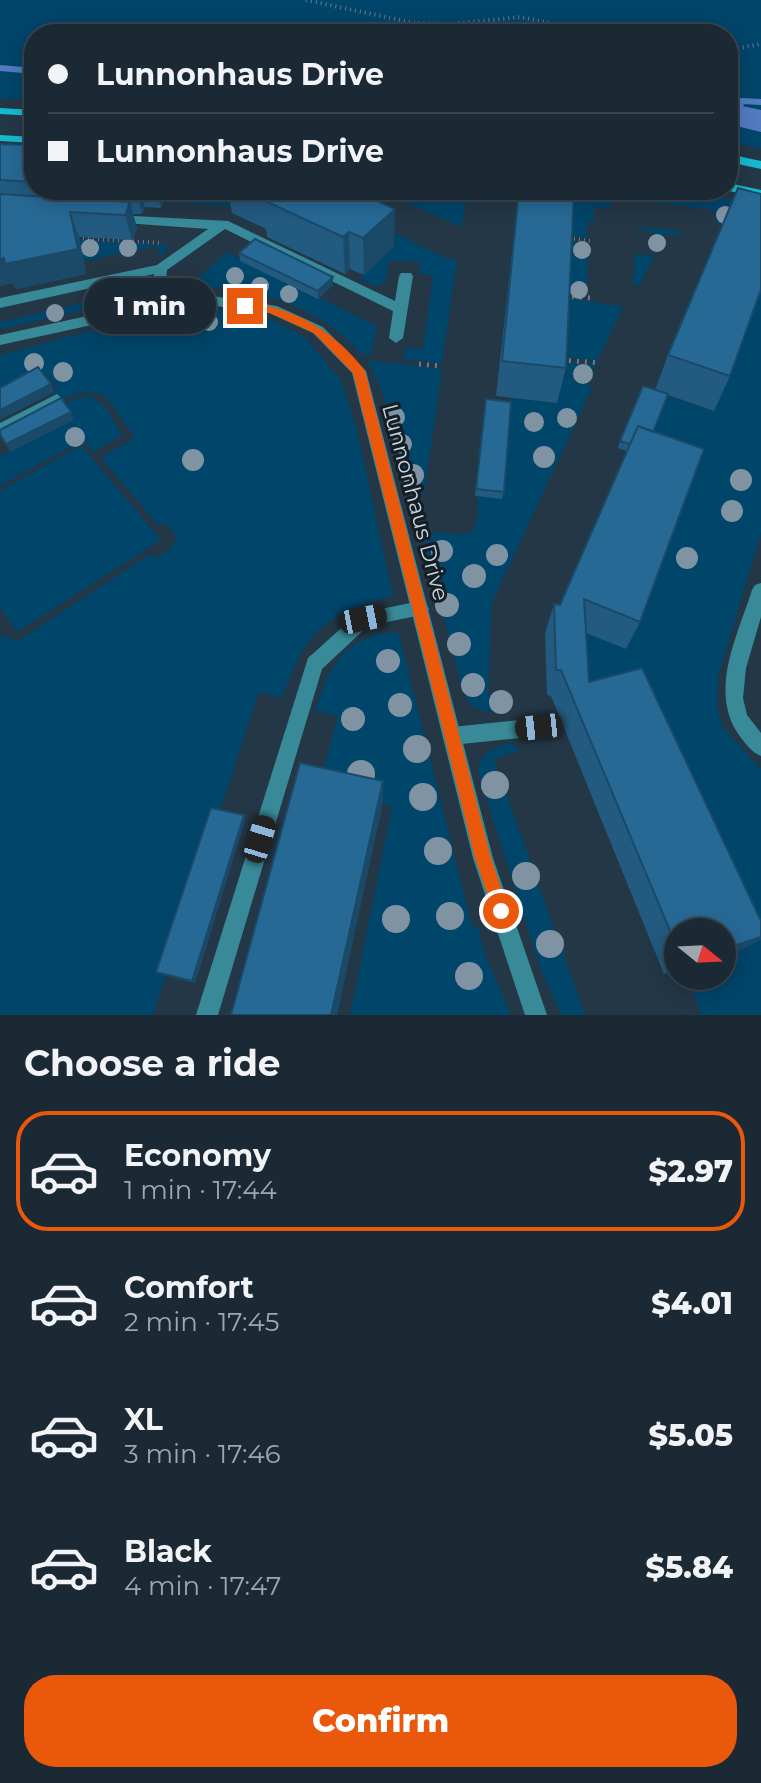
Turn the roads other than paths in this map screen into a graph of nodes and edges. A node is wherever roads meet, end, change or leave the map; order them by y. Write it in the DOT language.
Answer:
graph roads {
  1 [pos="0,111"];
  2 [pos="24,112"];
  3 [pos="0,138"];
  4 [pos="24,139"];
  5 [pos="738,160"];
  6 [pos="761,165"];
  7 [pos="738,189"];
  8 [pos="761,194"];
  9 [pos="95,218"];
  10 [pos="221,226"];
  11 [pos="161,268"];
  12 [pos="406,276"];
  13 [pos="0,303"];
  14 [pos="158,306"];
  15 [pos="400,309"];
  16 [pos="396,338"];
  17 [pos="0,340"];
  18 [pos="57,400"];
  19 [pos="0,430"];
  20 [pos="761,590"];
  21 [pos="420,609"];
  22 [pos="539,727"];
  23 [pos="452,736"];
  24 [pos="761,747"];
  25 [pos="207,1015"];
  26 [pos="536,1015"];
  1 -- 2 [label="main road"];
  3 -- 4 [label="main road"];
  5 -- 6 [label="main road"];
  7 -- 8 [label="main road"];
  9 -- 10 [label="street"];
  10 -- 11 [label="street"];
  10 -- 15 [label="street"];
  11 -- 13 [label="street"];
  11 -- 14 [label="street"];
  12 -- 15 [label="street"];
  14 -- 17 [label="street, Lunnonhaus Drive"];
  14 -- 21 [label="street, Lunnonhaus Drive"];
  15 -- 16 [label="street"];
  18 -- 19 [label="street"];
  20 -- 24 [label="street"];
  21 -- 23 [label="street, Lunnonhaus Drive"];
  21 -- 25 [label="street"];
  22 -- 23 [label="street"];
  23 -- 26 [label="street, Lunnonhaus Drive"];
}
